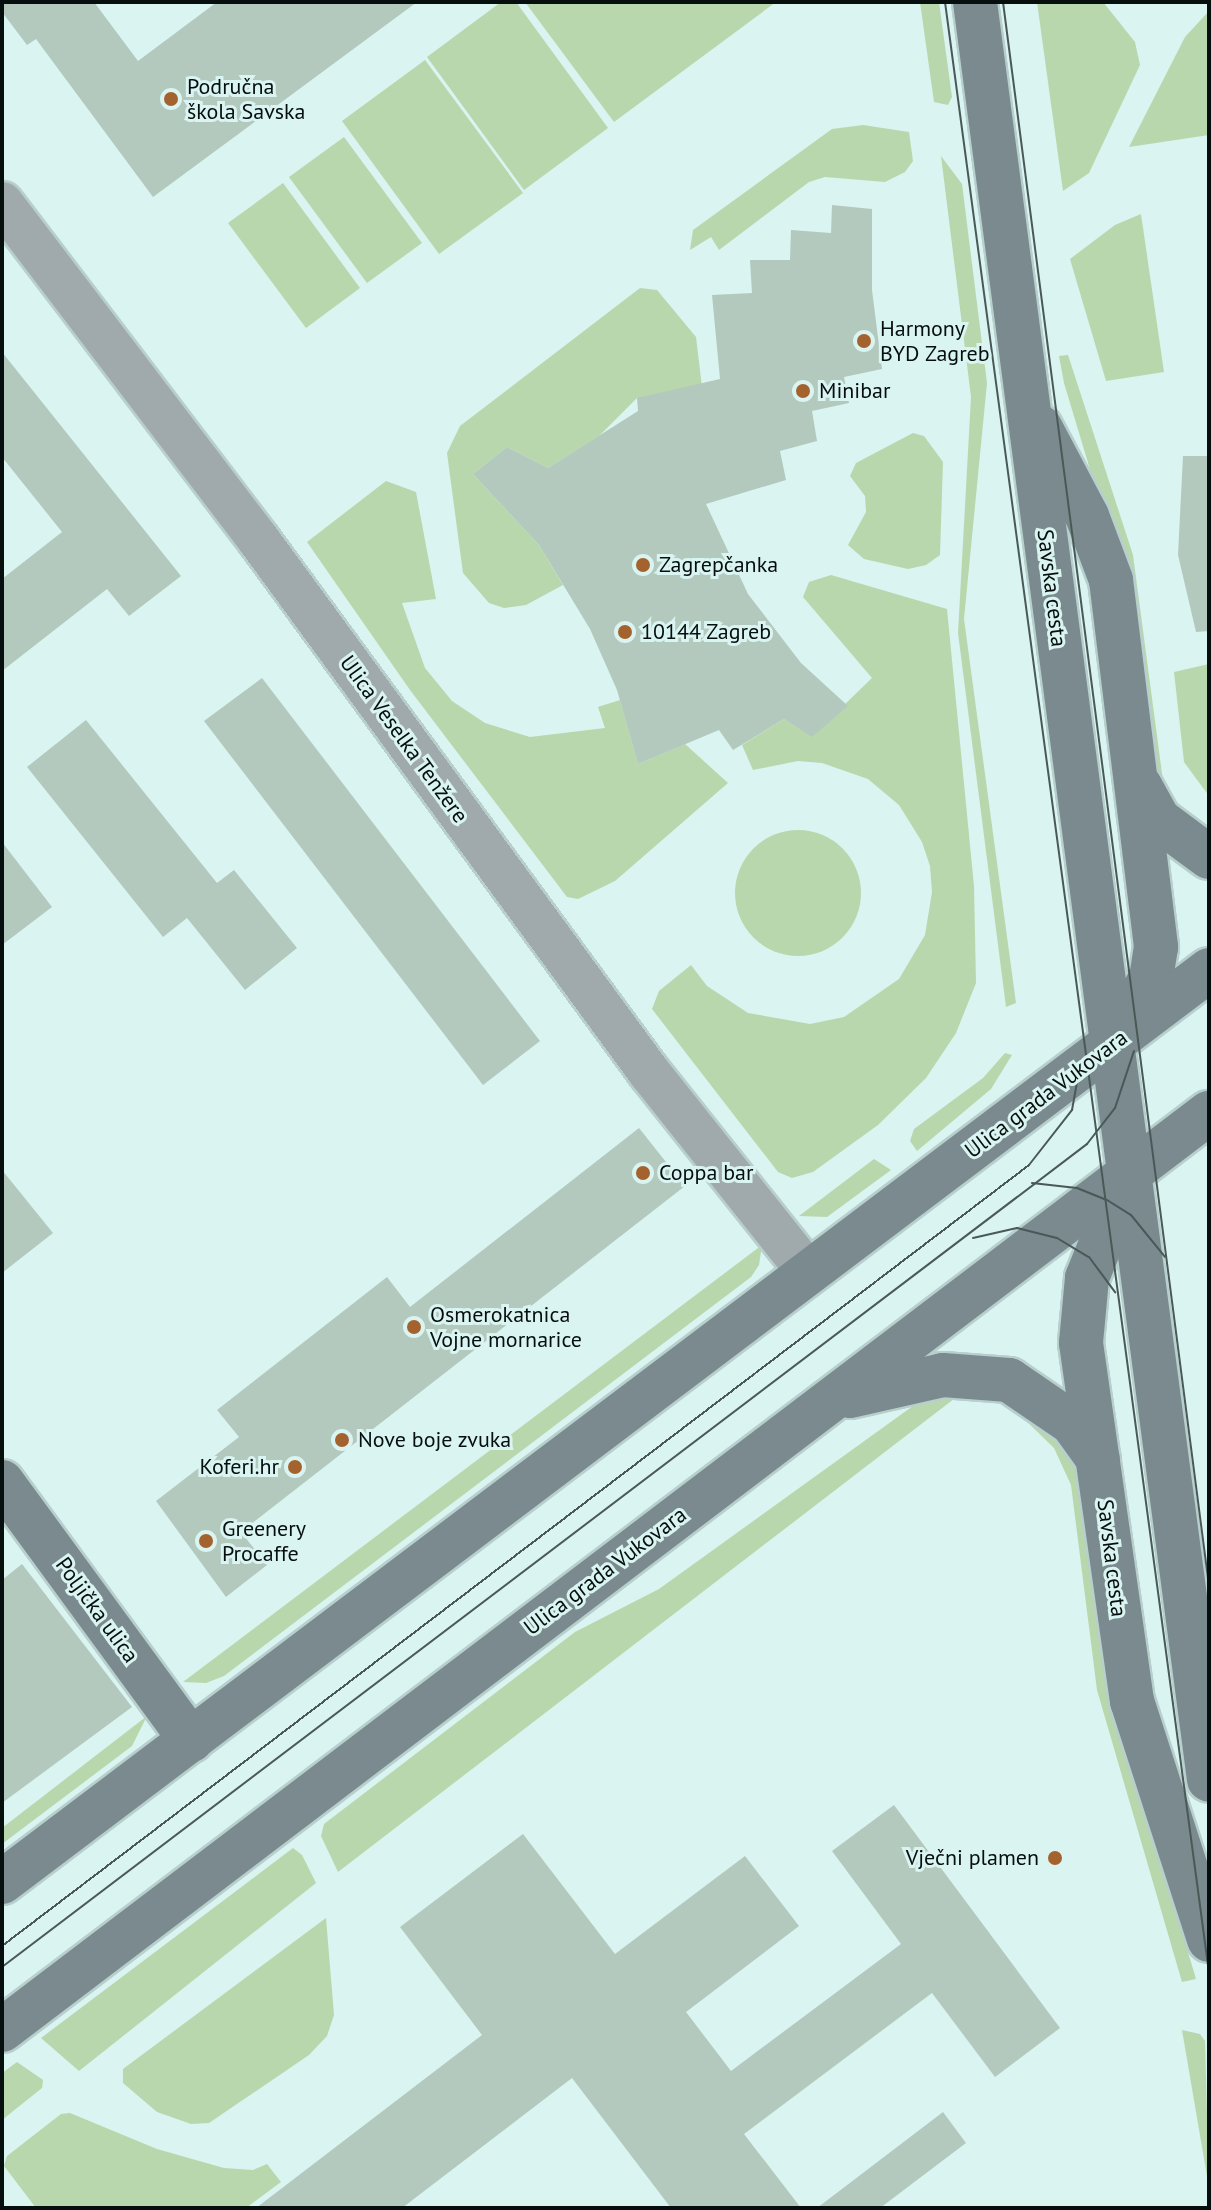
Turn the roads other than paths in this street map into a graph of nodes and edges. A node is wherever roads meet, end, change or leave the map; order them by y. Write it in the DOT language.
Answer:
graph roads {
  1 [pos="975,2"];
  2 [pos="2,203"];
  3 [pos="1028,405"];
  4 [pos="1136,778"];
  5 [pos="1209,857"];
  6 [pos="1209,970"];
  7 [pos="1112,1043"];
  8 [pos="1209,1113"];
  9 [pos="1129,1174"];
  10 [pos="809,1273"];
  11 [pos="821,1407"];
  12 [pos="1100,1462"];
  13 [pos="2,1482"];
  14 [pos="191,1740"];
  15 [pos="1209,1780"];
  16 [pos="2,1882"];
  17 [pos="1209,1940"];
  18 [pos="2,2030"];
  1 -- 3 [label="main road, Savska cesta"];
  2 -- 10 [label="street, Ulica Veselka Tenžere"];
  3 -- 4 [label="main road"];
  3 -- 7 [label="main road, Savska cesta"];
  4 -- 5 [label="main road"];
  4 -- 7 [label="main road"];
  6 -- 7 [label="main road, Ulica grada Vukovara"];
  7 -- 9 [label="main road, Savska cesta"];
  7 -- 10 [label="main road, Ulica grada Vukovara"];
  8 -- 9 [label="main road, Ulica grada Vukovara"];
  9 -- 11 [label="main road, Ulica grada Vukovara"];
  9 -- 12 [label="main road, Savska cesta"];
  9 -- 15 [label="main road, Savska cesta"];
  10 -- 14 [label="main road, Ulica grada Vukovara"];
  11 -- 12 [label="main road"];
  11 -- 18 [label="main road, Ulica grada Vukovara"];
  12 -- 17 [label="main road, Savska cesta"];
  13 -- 14 [label="main road, Poljička ulica"];
  14 -- 16 [label="main road, Ulica grada Vukovara"];
}
